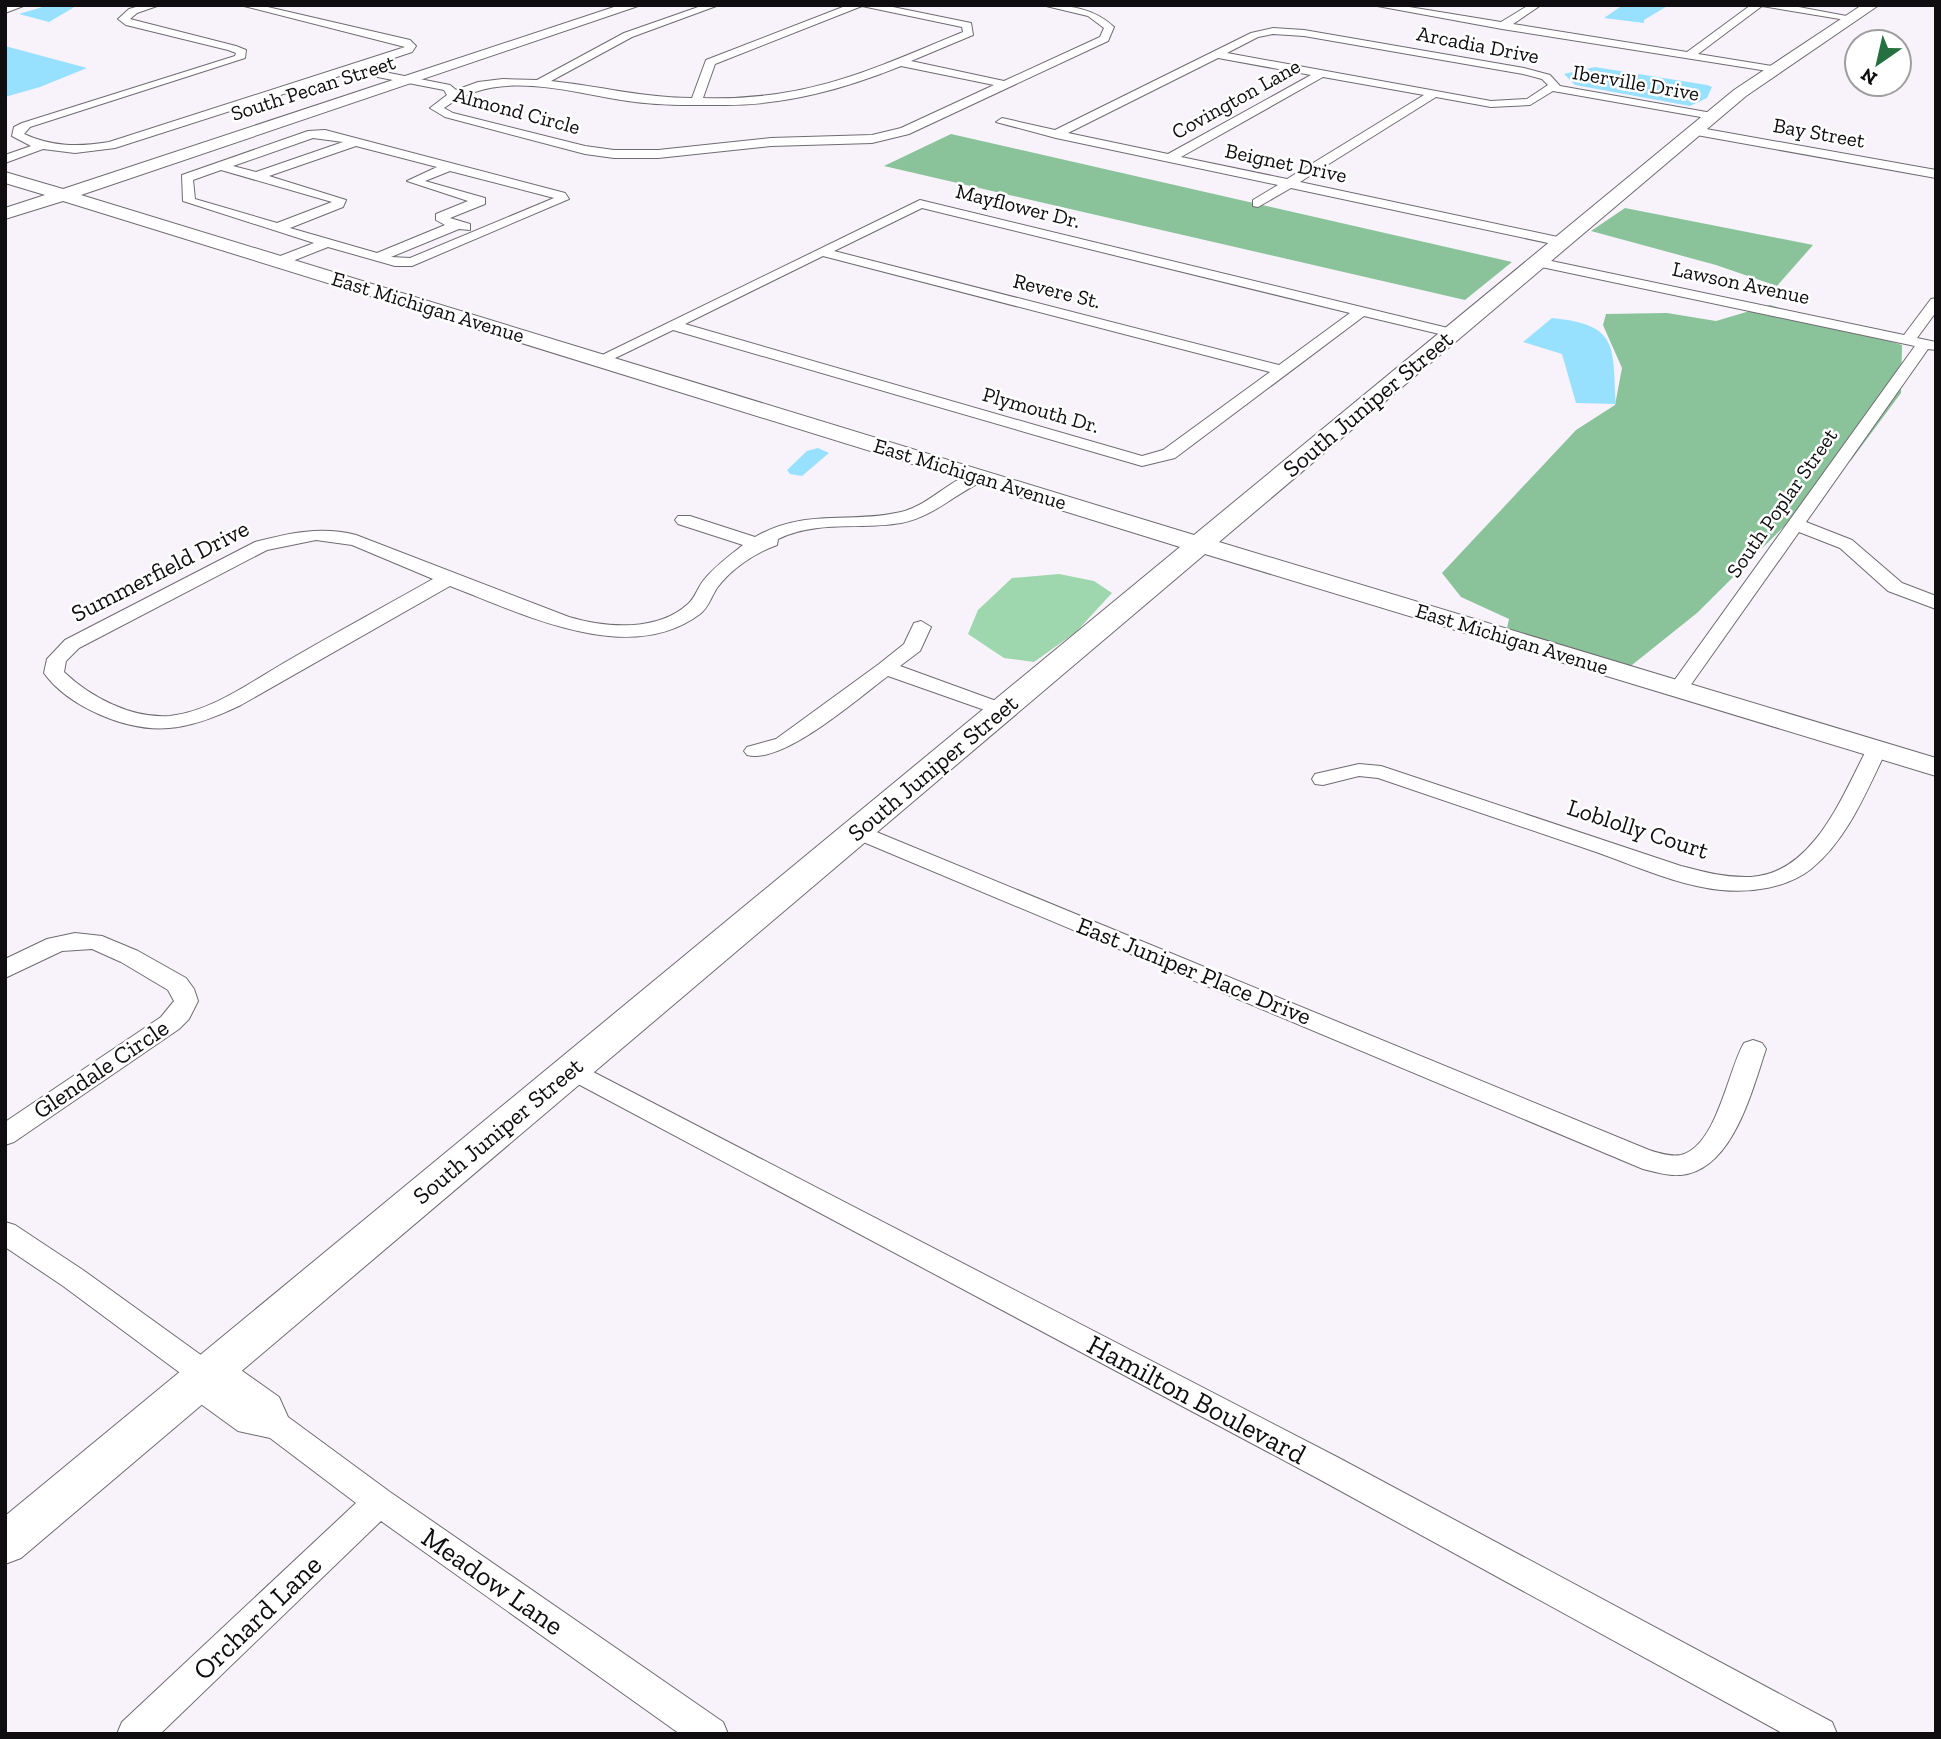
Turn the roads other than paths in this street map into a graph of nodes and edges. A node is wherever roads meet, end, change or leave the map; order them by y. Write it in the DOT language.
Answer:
graph roads {
  1 [pos="19,5"];
  2 [pos="155,5"];
  3 [pos="245,5"];
  4 [pos="634,5"];
  5 [pos="714,5"];
  6 [pos="858,5"];
  7 [pos="867,5"];
  8 [pos="1047,5"];
  9 [pos="1377,5"];
  10 [pos="1536,5"];
  11 [pos="1758,5"];
  12 [pos="1766,5"];
  13 [pos="5,9"];
  14 [pos="1862,12"];
  15 [pos="1502,26"];
  16 [pos="1216,54"];
  17 [pos="1688,56"];
  18 [pos="899,62"];
  19 [pos="352,69"];
  20 [pos="1774,69"];
  21 [pos="1320,74"];
  22 [pos="408,82"];
  23 [pos="540,83"];
  24 [pos="1008,85"];
  25 [pos="1553,88"];
  26 [pos="454,93"];
  27 [pos="1434,94"];
  28 [pos="696,102"];
  29 [pos="1002,122"];
  30 [pos="1704,123"];
  31 [pos="1056,134"];
  32 [pos="356,142"];
  33 [pos="41,146"];
  34 [pos="1170,158"];
  35 [pos="5,159"];
  36 [pos="220,166"];
  37 [pos="449,166"];
  38 [pos="1936,173"];
  39 [pos="257,176"];
  40 [pos="5,177"];
  41 [pos="1290,183"];
  42 [pos="520,185"];
  43 [pos="64,194"];
  44 [pos="490,197"];
  45 [pos="1258,203"];
  46 [pos="5,214"];
  47 [pos="458,225"];
  48 [pos="278,228"];
  49 [pos="485,232"];
  50 [pos="1562,242"];
  51 [pos="327,243"];
  52 [pos="822,252"];
  53 [pos="378,257"];
  54 [pos="280,261"];
  55 [pos="1537,262"];
  56 [pos="1936,302"];
  57 [pos="1361,311"];
  58 [pos="672,325"];
  59 [pos="1452,333"];
  60 [pos="1922,344"];
  61 [pos="600,360"];
  62 [pos="1282,370"];
  63 [pos="977,477"];
  64 [pos="684,520"];
  65 [pos="1795,524"];
  66 [pos="760,545"];
  67 [pos="1201,545"];
  68 [pos="448,579"];
  69 [pos="1936,603"];
  70 [pos="921,627"];
  71 [pos="886,668"];
  72 [pos="1678,689"];
  73 [pos="1003,710"];
  74 [pos="1877,749"];
  75 [pos="754,751"];
  76 [pos="1936,767"];
  77 [pos="1324,779"];
  78 [pos="857,831"];
  79 [pos="5,970"];
  80 [pos="1753,1049"];
  81 [pos="572,1070"];
  82 [pos="7,1131"];
  83 [pos="5,1233"];
  84 [pos="205,1376"];
  85 [pos="380,1502"];
  86 [pos="5,1544"];
  87 [pos="135,1734"];
  88 [pos="710,1734"];
  89 [pos="1819,1734"];
  1 -- 13 [label="street"];
  2 -- 33 [label="street"];
  3 -- 19 [label="street"];
  4 -- 22 [label="street, South Pecan Street"];
  5 -- 23 [label="street"];
  6 -- 28 [label="street"];
  7 -- 18 [label="street, Almond Circle"];
  8 -- 24 [label="street, Almond Circle"];
  9 -- 15 [label="street"];
  10 -- 15 [label="street"];
  11 -- 17 [label="street"];
  12 -- 14 [label="street"];
  14 -- 20 [label="street, South Juniper Street"];
  15 -- 17 [label="street"];
  16 -- 21 [label="street, Arcadia Drive"];
  16 -- 25 [label="street, Arcadia Drive"];
  16 -- 31 [label="street, Arcadia Drive"];
  17 -- 20 [label="street"];
  18 -- 24 [label="street"];
  18 -- 28 [label="street, Almond Circle"];
  19 -- 22 [label="street"];
  19 -- 33 [label="street"];
  20 -- 30 [label="street, South Juniper Street"];
  21 -- 27 [label="street, Arcadia Drive"];
  21 -- 34 [label="street, Covington Lane"];
  22 -- 26 [label="street"];
  22 -- 43 [label="street, South Pecan Street"];
  23 -- 26 [label="street, Almond Circle"];
  23 -- 28 [label="street, Almond Circle"];
  24 -- 26 [label="street, Almond Circle"];
  25 -- 27 [label="street, Arcadia Drive"];
  25 -- 30 [label="street, Iberville Drive"];
  27 -- 41 [label="street"];
  29 -- 31 [label="street, Beignet Drive"];
  30 -- 38 [label="street, Bay Street"];
  30 -- 50 [label="street, South Juniper Street"];
  31 -- 34 [label="street, Beignet Drive"];
  32 -- 36 [label="street"];
  32 -- 37 [label="street"];
  32 -- 39 [label="street"];
  33 -- 35 [label="street"];
  34 -- 41 [label="street, Beignet Drive"];
  36 -- 39 [label="street"];
  36 -- 48 [label="street"];
  37 -- 42 [label="street"];
  37 -- 44 [label="street"];
  39 -- 48 [label="street"];
  40 -- 43 [label="street, East Michigan Avenue"];
  41 -- 45 [label="street"];
  41 -- 50 [label="street, Beignet Drive"];
  42 -- 44 [label="street"];
  42 -- 49 [label="street"];
  43 -- 46 [label="street, South Pecan Street"];
  43 -- 54 [label="street, East Michigan Avenue"];
  44 -- 47 [label="street"];
  47 -- 49 [label="street"];
  47 -- 53 [label="street"];
  48 -- 51 [label="street"];
  49 -- 53 [label="street"];
  50 -- 55 [label="street, South Juniper Street"];
  51 -- 53 [label="street"];
  51 -- 54 [label="street"];
  52 -- 57 [label="street, Mayflower Dr."];
  52 -- 58 [label="street, Mayflower Dr."];
  52 -- 62 [label="street, Revere St."];
  54 -- 61 [label="street, East Michigan Avenue"];
  55 -- 59 [label="street, South Juniper Street"];
  55 -- 60 [label="street, Lawson Avenue"];
  56 -- 60 [label="street"];
  57 -- 59 [label="street, Mayflower Dr."];
  57 -- 62 [label="street, Plymouth Dr."];
  58 -- 61 [label="street, Mayflower Dr."];
  58 -- 62 [label="street, Plymouth Dr."];
  59 -- 67 [label="street, South Juniper Street"];
  60 -- 65 [label="street, South Poplar Street"];
  61 -- 63 [label="street, East Michigan Avenue"];
  63 -- 66 [label="street, Summerfield Drive"];
  63 -- 67 [label="street, East Michigan Avenue"];
  64 -- 66 [label="street"];
  65 -- 69 [label="street"];
  65 -- 72 [label="street, South Poplar Street"];
  66 -- 68 [label="street, Summerfield Drive"];
  67 -- 72 [label="street, East Michigan Avenue"];
  67 -- 73 [label="street, South Juniper Street"];
  68 -- 68 [label="street, Summerfield Drive"];
  70 -- 71 [label="street"];
  71 -- 73 [label="street"];
  71 -- 75 [label="street"];
  72 -- 74 [label="street, East Michigan Avenue"];
  73 -- 78 [label="street, South Juniper Street"];
  74 -- 76 [label="street, East Michigan Avenue"];
  74 -- 77 [label="street, Loblolly Court"];
  78 -- 80 [label="street, East Juniper Place Drive"];
  78 -- 81 [label="street, South Juniper Street"];
  79 -- 82 [label="street, Glendale Circle"];
  81 -- 84 [label="street, South Juniper Street"];
  81 -- 89 [label="street, Hamilton Boulevard"];
  83 -- 84 [label="street"];
  84 -- 85 [label="street, Meadow Lane"];
  84 -- 86 [label="street, South Juniper Street"];
  85 -- 87 [label="street, Orchard Lane"];
  85 -- 88 [label="street, Meadow Lane"];
}
